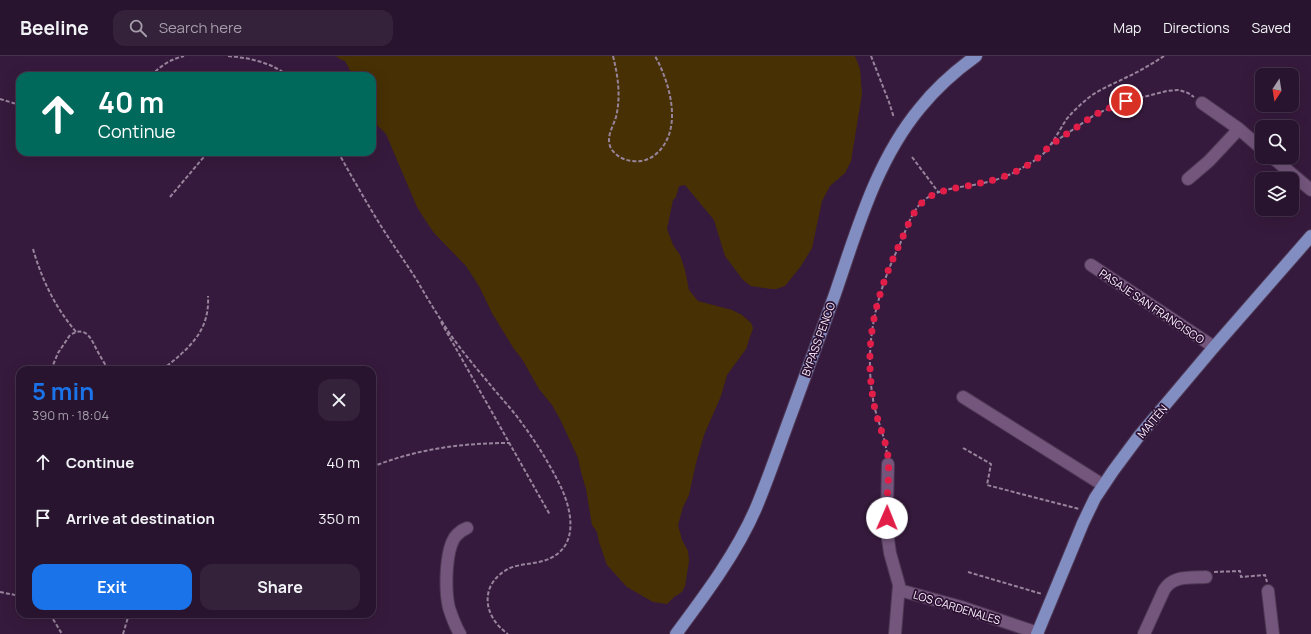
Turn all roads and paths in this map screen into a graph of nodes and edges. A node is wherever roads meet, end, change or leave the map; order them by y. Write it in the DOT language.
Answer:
graph roads {
  1 [pos="184,56"];
  2 [pos="228,56"];
  3 [pos="613,56"];
  4 [pos="655,56"];
  5 [pos="871,56"];
  6 [pos="976,56"];
  7 [pos="1164,56"];
  8 [pos="155,72"];
  9 [pos="282,72"];
  10 [pos="0,99"];
  11 [pos="1202,103"];
  12 [pos="16,104"];
  13 [pos="894,118"];
  14 [pos="1239,129"];
  15 [pos="1255,143"];
  16 [pos="1049,146"];
  17 [pos="205,156"];
  18 [pos="340,156"];
  19 [pos="912,157"];
  20 [pos="1280,164"];
  21 [pos="1188,179"];
  22 [pos="1311,190"];
  23 [pos="939,193"];
  24 [pos="170,197"];
  25 [pos="1311,236"];
  26 [pos="33,250"];
  27 [pos="1091,266"];
  28 [pos="208,296"];
  29 [pos="433,308"];
  30 [pos="76,332"];
  31 [pos="1214,347"];
  32 [pos="53,366"];
  33 [pos="106,366"];
  34 [pos="167,366"];
  35 [pos="963,397"];
  36 [pos="509,443"];
  37 [pos="963,448"];
  38 [pos="888,464"];
  39 [pos="376,466"];
  40 [pos="1103,485"];
  41 [pos="1088,511"];
  42 [pos="550,515"];
  43 [pos="467,528"];
  44 [pos="968,572"];
  45 [pos="1206,577"];
  46 [pos="899,590"];
  47 [pos="1268,591"];
  48 [pos="0,592"];
  49 [pos="16,595"];
  50 [pos="1052,597"];
  51 [pos="52,618"];
  52 [pos="128,618"];
  53 [pos="62,634"];
  54 [pos="123,634"];
  55 [pos="460,634"];
  56 [pos="508,634"];
  57 [pos="676,634"];
  58 [pos="895,634"];
  59 [pos="1038,634"];
  60 [pos="1144,634"];
  61 [pos="1273,634"];
  1 -- 8 [label="path"];
  2 -- 9 [label="path"];
  3 -- 4 [label="path"];
  5 -- 13 [label="path"];
  6 -- 57 [label="main road, BYPASS PENCO"];
  7 -- 16 [label="path"];
  10 -- 12 [label="path"];
  11 -- 14 [label="street"];
  11 -- 16 [label="path"];
  14 -- 15 [label="street"];
  14 -- 21 [label="street"];
  16 -- 23 [label="path"];
  17 -- 24 [label="path"];
  18 -- 29 [label="path"];
  19 -- 23 [label="path"];
  20 -- 22 [label="street"];
  23 -- 38 [label="path"];
  25 -- 31 [label="main road, MAITÉN"];
  26 -- 30 [label="path"];
  27 -- 31 [label="street, PASAJE SAN FRANCISCO"];
  28 -- 34 [label="path"];
  29 -- 36 [label="path"];
  29 -- 56 [label="path"];
  30 -- 32 [label="path"];
  30 -- 33 [label="path"];
  31 -- 40 [label="main road, MAITÉN"];
  35 -- 40 [label="street"];
  36 -- 39 [label="path"];
  36 -- 42 [label="path"];
  37 -- 41 [label="path"];
  38 -- 46 [label="street"];
  40 -- 41 [label="main road, MAITÉN"];
  41 -- 50 [label="main road, MAITÉN"];
  43 -- 55 [label="street"];
  44 -- 50 [label="path"];
  45 -- 47 [label="path"];
  45 -- 60 [label="street"];
  46 -- 58 [label="street"];
  46 -- 59 [label="street, LOS CARDENALES"];
  47 -- 61 [label="street"];
  48 -- 49 [label="path"];
  50 -- 59 [label="main road, MAITÉN"];
  51 -- 53 [label="path"];
  52 -- 54 [label="path"];
}
